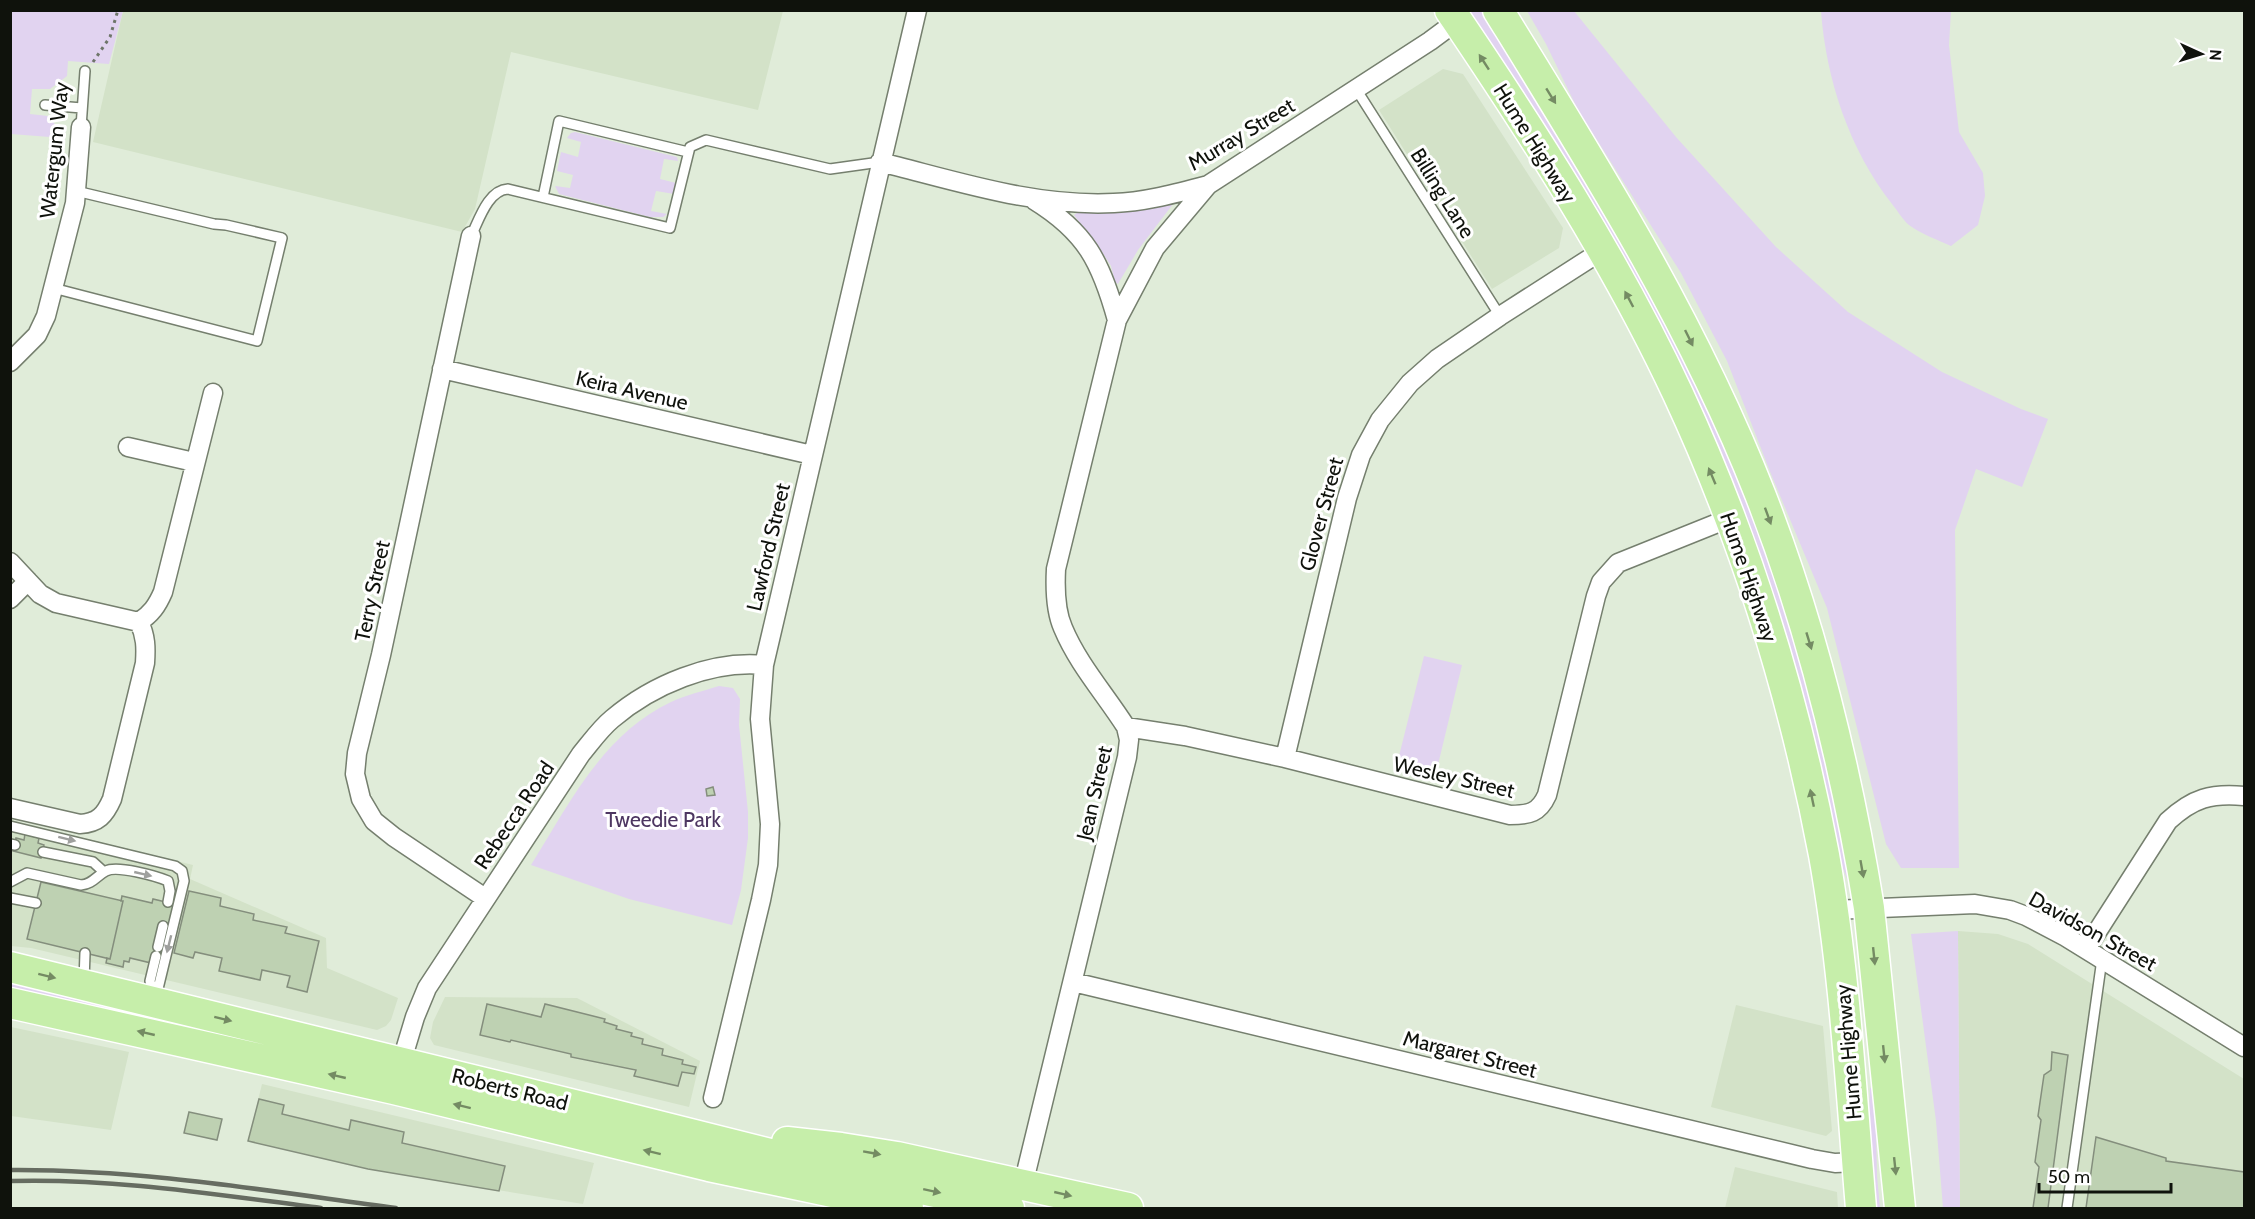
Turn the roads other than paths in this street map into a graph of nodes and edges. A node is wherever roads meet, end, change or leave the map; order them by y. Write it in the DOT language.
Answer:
graph roads {
  1 [pos="917,10"];
  2 [pos="1498,10"];
  3 [pos="1454,16"];
  4 [pos="85,71"];
  5 [pos="1356,89"];
  6 [pos="45,105"];
  7 [pos="82,108"];
  8 [pos="81,128"];
  9 [pos="688,152"];
  10 [pos="880,162"];
  11 [pos="1208,185"];
  12 [pos="76,191"];
  13 [pos="543,197"];
  14 [pos="1032,199"];
  15 [pos="471,236"];
  16 [pos="1603,250"];
  17 [pos="54,288"];
  18 [pos="1500,315"];
  19 [pos="1117,320"];
  20 [pos="10,362"];
  21 [pos="442,369"];
  22 [pos="213,393"];
  23 [pos="128,447"];
  24 [pos="812,455"];
  25 [pos="194,462"];
  26 [pos="1730,518"];
  27 [pos="10,562"];
  28 [pos="28,581"];
  29 [pos="10,599"];
  30 [pos="139,622"];
  31 [pos="764,665"];
  32 [pos="1125,727"];
  33 [pos="1284,758"];
  34 [pos="2244,796"];
  35 [pos="10,808"];
  36 [pos="10,826"];
  37 [pos="43,852"];
  38 [pos="104,872"];
  39 [pos="10,882"];
  40 [pos="10,898"];
  41 [pos="485,898"];
  42 [pos="168,902"];
  43 [pos="36,903"];
  44 [pos="1869,908"];
  45 [pos="1833,909"];
  46 [pos="163,926"];
  47 [pos="2086,950"];
  48 [pos="85,953"];
  49 [pos="2102,959"];
  50 [pos="10,967"];
  51 [pos="1073,982"];
  52 [pos="84,985"];
  53 [pos="10,1003"];
  54 [pos="155,1003"];
  55 [pos="2244,1047"];
  56 [pos="397,1076"];
  57 [pos="713,1098"];
  58 [pos="694,1136"];
  59 [pos="1857,1162"];
  60 [pos="709,1166"];
  61 [pos="1016,1197"];
  62 [pos="822,1209"];
  63 [pos="908,1209"];
  64 [pos="1128,1209"];
  65 [pos="1862,1209"];
  66 [pos="1900,1209"];
  67 [pos="2067,1209"];
  1 -- 10 [label="street, Lawford Street"];
  2 -- 44 [label="highway, Hume Highway, one-way"];
  3 -- 5 [label="street, Murray Street"];
  16 -- 3 [label="highway, Hume Highway, one-way"];
  4 -- 7 [label="lane, Watergum Way"];
  5 -- 11 [label="street, Murray Street"];
  5 -- 18 [label="lane, Billing Lane"];
  6 -- 7 [label="lane"];
  7 -- 8 [label="lane, Watergum Way"];
  8 -- 12 [label="street, Watergum Way"];
  9 -- 10 [label="lane"];
  9 -- 13 [label="lane"];
  9 -- 13 [label="lane"];
  10 -- 14 [label="street, Murray Street"];
  10 -- 24 [label="street, Lawford Street"];
  11 -- 14 [label="street, Murray Street"];
  11 -- 19 [label="street, Jean Street"];
  12 -- 17 [label="street, Watergum Way"];
  12 -- 17 [label="lane"];
  13 -- 15 [label="lane"];
  14 -- 19 [label="street"];
  15 -- 21 [label="street, Terry Street"];
  16 -- 18 [label="street, Glover Street"];
  26 -- 16 [label="highway, Hume Highway, one-way"];
  17 -- 20 [label="street, Watergum Way"];
  18 -- 33 [label="street, Glover Street"];
  19 -- 32 [label="street, Jean Street"];
  21 -- 24 [label="street, Keira Avenue"];
  21 -- 41 [label="street, Terry Street"];
  22 -- 25 [label="street"];
  23 -- 25 [label="street"];
  24 -- 31 [label="street, Lawford Street"];
  25 -- 30 [label="street"];
  26 -- 33 [label="street, Wesley Street"];
  45 -- 26 [label="highway, Hume Highway, one-way"];
  27 -- 28 [label="street"];
  28 -- 29 [label="street"];
  28 -- 30 [label="street"];
  30 -- 35 [label="street"];
  31 -- 41 [label="street, Rebecca Road"];
  31 -- 57 [label="street, Lawford Street"];
  32 -- 33 [label="street, Wesley Street"];
  32 -- 51 [label="street, Jean Street"];
  34 -- 47 [label="street"];
  36 -- 54 [label="lane, one-way"];
  37 -- 38 [label="lane"];
  38 -- 39 [label="lane"];
  38 -- 42 [label="lane, one-way"];
  40 -- 43 [label="lane"];
  41 -- 56 [label="street, Rebecca Road"];
  44 -- 45 [label="street, Davidson Street"];
  44 -- 47 [label="street, Davidson Street"];
  44 -- 66 [label="highway, Hume Highway, one-way"];
  45 -- 59 [label="highway, Hume Highway"];
  46 -- 54 [label="lane"];
  47 -- 49 [label="street, Davidson Street"];
  48 -- 52 [label="lane"];
  49 -- 55 [label="street, Davidson Street"];
  49 -- 67 [label="lane"];
  50 -- 52 [label="highway, Roberts Road, one-way"];
  51 -- 59 [label="street, Margaret Street"];
  51 -- 61 [label="street, Jean Street"];
  52 -- 54 [label="highway, Roberts Road"];
  56 -- 53 [label="highway, Roberts Road, one-way"];
  54 -- 56 [label="highway, Roberts Road, one-way"];
  56 -- 58 [label="highway, Roberts Road"];
  60 -- 56 [label="highway, Roberts Road, one-way"];
  58 -- 61 [label="highway, Roberts Road, one-way"];
  58 -- 61 [label="highway, one-way"];
  59 -- 65 [label="highway, Hume Highway"];
  60 -- 62 [label="highway"];
  60 -- 63 [label="highway, Roberts Road"];
  61 -- 64 [label="highway, one-way"];
}
